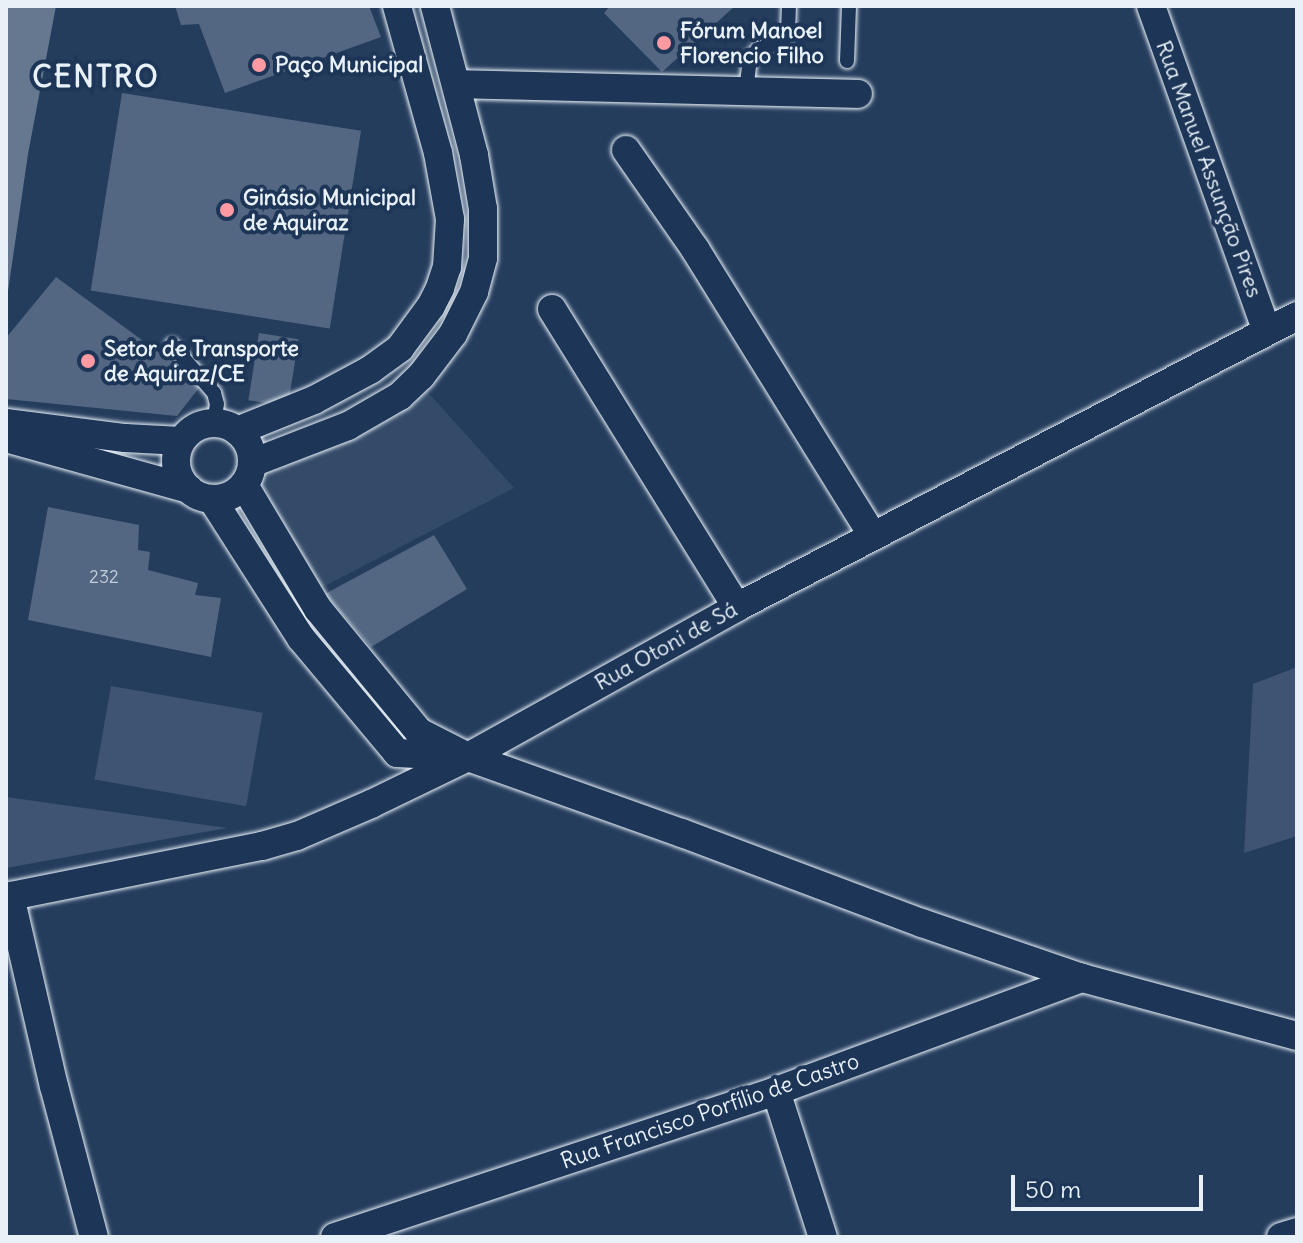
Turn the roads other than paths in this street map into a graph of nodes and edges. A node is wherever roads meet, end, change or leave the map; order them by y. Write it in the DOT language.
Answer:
graph roads {
  1 [pos="397,6"];
  2 [pos="435,6"];
  3 [pos="789,6"];
  4 [pos="849,6"];
  5 [pos="1151,6"];
  6 [pos="847,61"];
  7 [pos="457,84"];
  8 [pos="746,91"];
  9 [pos="858,94"];
  10 [pos="626,150"];
  11 [pos="552,309"];
  12 [pos="1297,316"];
  13 [pos="1267,331"];
  14 [pos="172,345"];
  15 [pos="6,423"];
  16 [pos="226,427"];
  17 [pos="6,438"];
  18 [pos="181,441"];
  19 [pos="248,474"];
  20 [pos="201,494"];
  21 [pos="873,536"];
  22 [pos="737,607"];
  23 [pos="468,757"];
  24 [pos="8,896"];
  25 [pos="1082,978"];
  26 [pos="1297,1036"];
  27 [pos="776,1091"];
  28 [pos="1297,1232"];
  29 [pos="94,1237"];
  30 [pos="335,1237"];
  31 [pos="823,1237"];
  32 [pos="1281,1237"];
  1 -- 16 [label="street"];
  2 -- 7 [label="street"];
  3 -- 8 [label="lane"];
  4 -- 6 [label="lane"];
  5 -- 13 [label="street, Rua Manuel Assunção Pires"];
  7 -- 8 [label="street"];
  7 -- 19 [label="street"];
  8 -- 9 [label="street"];
  10 -- 21 [label="street"];
  11 -- 22 [label="street"];
  12 -- 13 [label="street, Rua Otoni de Sá"];
  13 -- 21 [label="street, Rua Otoni de Sá"];
  14 -- 16 [label="lane"];
  15 -- 18 [label="street"];
  16 -- 18 [label="street"];
  16 -- 19 [label="street"];
  17 -- 20 [label="street"];
  18 -- 20 [label="street"];
  19 -- 20 [label="street"];
  19 -- 23 [label="street"];
  20 -- 23 [label="street"];
  21 -- 22 [label="street, Rua Otoni de Sá"];
  22 -- 23 [label="street, Rua Otoni de Sá"];
  23 -- 24 [label="street, Rua Otoni de Sá"];
  23 -- 25 [label="street"];
  24 -- 29 [label="street"];
  25 -- 26 [label="street"];
  25 -- 27 [label="street, Rua Francisco Porfílio de Castro"];
  27 -- 30 [label="street, Rua Francisco Porfílio de Castro"];
  27 -- 31 [label="street"];
  28 -- 32 [label="street"];
}
